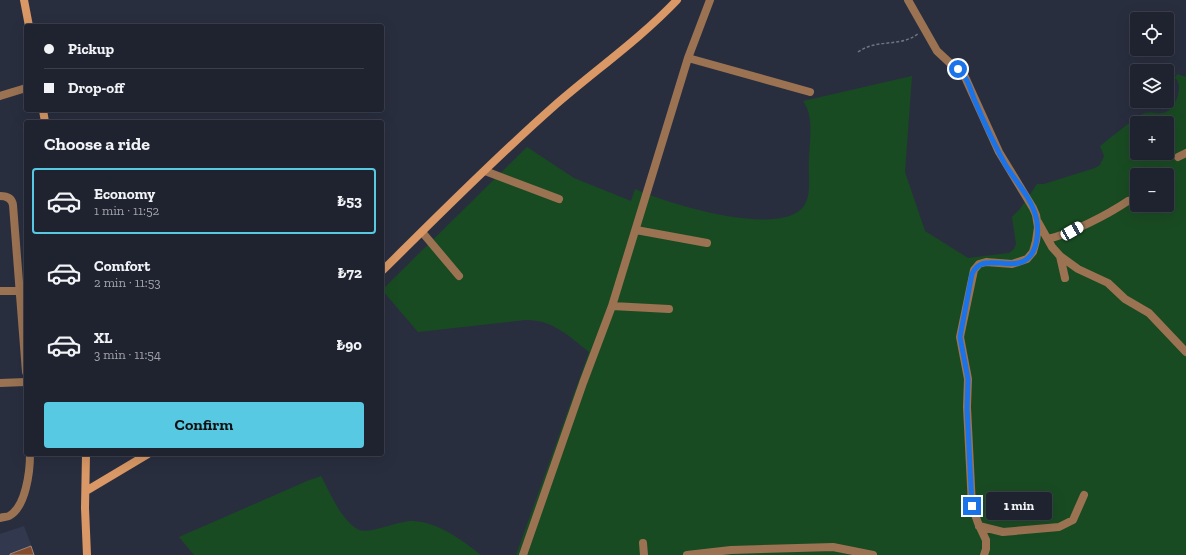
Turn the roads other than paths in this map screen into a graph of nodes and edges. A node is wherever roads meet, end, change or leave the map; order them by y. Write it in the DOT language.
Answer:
graph roads {
  1 [pos="24,0"];
  2 [pos="677,0"];
  3 [pos="710,0"];
  4 [pos="908,0"];
  5 [pos="29,24"];
  6 [pos="688,58"];
  7 [pos="24,89"];
  8 [pos="810,92"];
  9 [pos="0,96"];
  10 [pos="1186,153"];
  11 [pos="1178,157"];
  12 [pos="485,171"];
  13 [pos="0,196"];
  14 [pos="559,199"];
  15 [pos="1128,201"];
  16 [pos="1037,221"];
  17 [pos="636,230"];
  18 [pos="422,232"];
  19 [pos="1048,239"];
  20 [pos="707,243"];
  21 [pos="1060,256"];
  22 [pos="384,269"];
  23 [pos="459,276"];
  24 [pos="1065,278"];
  25 [pos="0,291"];
  26 [pos="19,291"];
  27 [pos="612,306"];
  28 [pos="669,309"];
  29 [pos="24,349"];
  30 [pos="1186,352"];
  31 [pos="24,382"];
  32 [pos="0,383"];
  33 [pos="30,456"];
  34 [pos="86,456"];
  35 [pos="145,456"];
  36 [pos="86,491"];
  37 [pos="1084,495"];
  38 [pos="0,518"];
  39 [pos="979,526"];
  40 [pos="643,543"];
  41 [pos="87,555"];
  42 [pos="523,555"];
  43 [pos="644,555"];
  44 [pos="687,555"];
  45 [pos="873,555"];
  46 [pos="984,555"];
  1 -- 5 [label="street"];
  2 -- 12 [label="street"];
  3 -- 6 [label="street"];
  4 -- 16 [label="street"];
  6 -- 8 [label="street"];
  6 -- 17 [label="street"];
  7 -- 9 [label="street"];
  10 -- 11 [label="street"];
  12 -- 14 [label="street"];
  12 -- 18 [label="street"];
  13 -- 26 [label="street"];
  15 -- 19 [label="street"];
  16 -- 19 [label="street"];
  16 -- 39 [label="street"];
  17 -- 20 [label="street"];
  17 -- 27 [label="street"];
  18 -- 22 [label="street"];
  18 -- 23 [label="street"];
  19 -- 21 [label="street"];
  21 -- 24 [label="street"];
  21 -- 30 [label="street"];
  25 -- 26 [label="street"];
  26 -- 29 [label="street"];
  27 -- 28 [label="street"];
  27 -- 42 [label="street"];
  31 -- 32 [label="street"];
  33 -- 38 [label="street"];
  34 -- 36 [label="street"];
  35 -- 36 [label="street"];
  36 -- 41 [label="street"];
  37 -- 39 [label="street"];
  39 -- 46 [label="street"];
  40 -- 43 [label="street"];
  44 -- 45 [label="street"];
}
